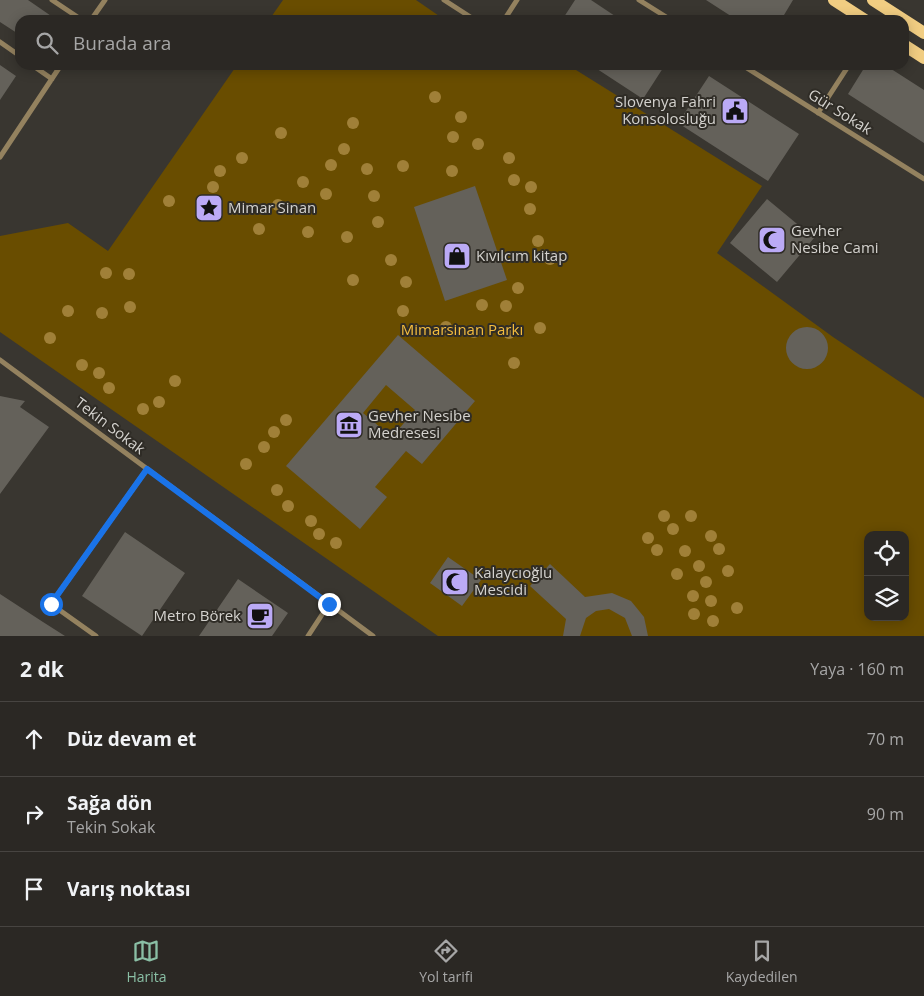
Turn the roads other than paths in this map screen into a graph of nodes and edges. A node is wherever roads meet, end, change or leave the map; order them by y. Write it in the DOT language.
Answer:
graph roads {
  1 [pos="52,0"];
  2 [pos="105,0"];
  3 [pos="444,0"];
  4 [pos="517,0"];
  5 [pos="639,0"];
  6 [pos="834,0"];
  7 [pos="873,0"];
  8 [pos="74,15"];
  9 [pos="94,15"];
  10 [pos="467,15"];
  11 [pos="507,15"];
  12 [pos="663,15"];
  13 [pos="857,15"];
  14 [pos="900,15"];
  15 [pos="909,22"];
  16 [pos="924,33"];
  17 [pos="0,42"];
  18 [pos="909,48"];
  19 [pos="15,52"];
  20 [pos="924,58"];
  21 [pos="39,70"];
  22 [pos="58,70"];
  23 [pos="750,70"];
  24 [pos="846,70"];
  25 [pos="52,79"];
  26 [pos="818,113"];
  27 [pos="0,157"];
  28 [pos="924,179"];
  29 [pos="0,360"];
  30 [pos="147,469"];
  31 [pos="329,604"];
  32 [pos="96,636"];
  33 [pos="308,636"];
  34 [pos="374,636"];
  1 -- 8 [label="street"];
  2 -- 9 [label="street"];
  3 -- 10 [label="street"];
  4 -- 11 [label="street"];
  5 -- 12 [label="street"];
  6 -- 13 [label="main road"];
  7 -- 14 [label="main road"];
  15 -- 16 [label="main road"];
  17 -- 19 [label="street"];
  18 -- 20 [label="main road"];
  21 -- 25 [label="street"];
  22 -- 25 [label="street"];
  23 -- 26 [label="street, Gür Sokak"];
  24 -- 26 [label="street"];
  25 -- 27 [label="street"];
  26 -- 28 [label="street, Gür Sokak"];
  29 -- 30 [label="street, Tekin Sokak"];
  30 -- 31 [label="street, Tekin Sokak"];
  30 -- 32 [label="street"];
  31 -- 33 [label="street"];
  31 -- 34 [label="street, Tekin Sokak"];
}
